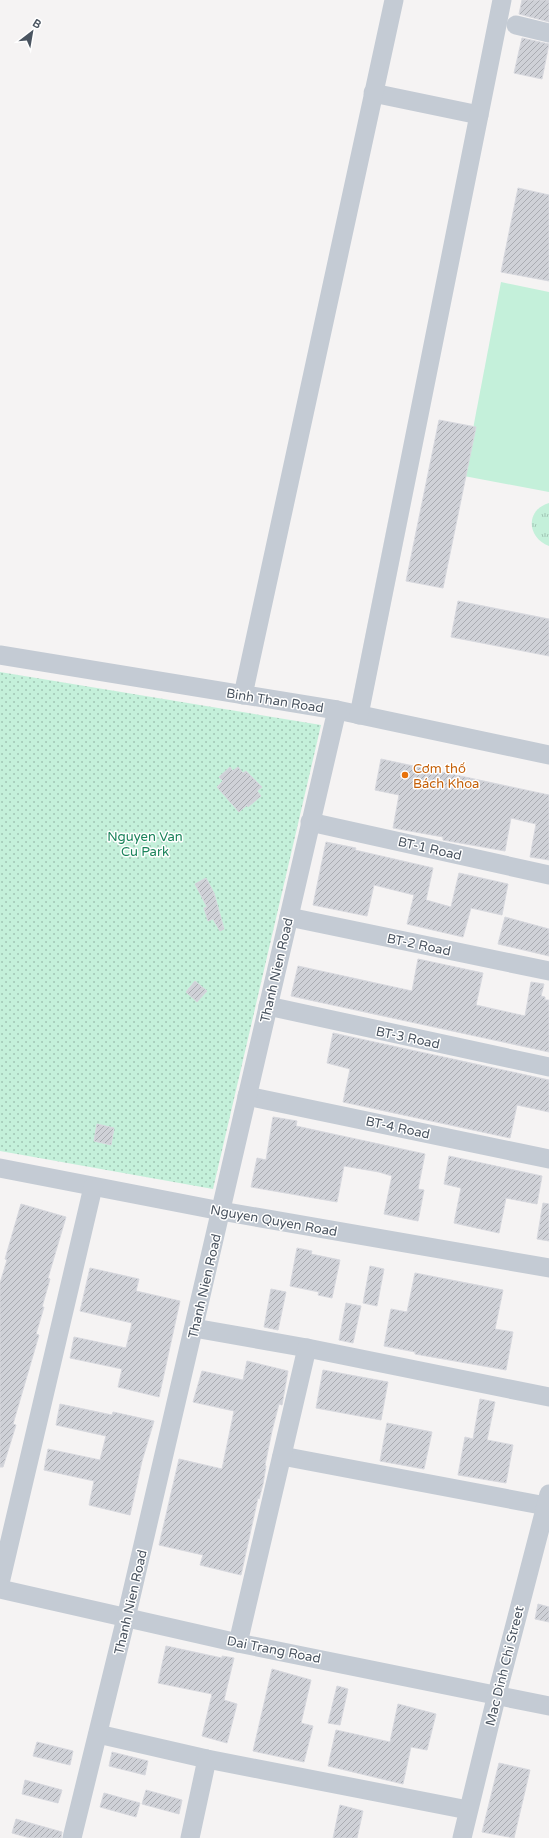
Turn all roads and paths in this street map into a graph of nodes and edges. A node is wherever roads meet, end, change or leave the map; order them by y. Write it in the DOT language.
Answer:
graph roads {
  1 [pos="394,0"];
  2 [pos="502,0"];
  3 [pos="516,26"];
  4 [pos="549,33"];
  5 [pos="373,93"];
  6 [pos="479,115"];
  7 [pos="0,655"];
  8 [pos="243,695"];
  9 [pos="337,710"];
  10 [pos="359,715"];
  11 [pos="549,755"];
  12 [pos="310,822"];
  13 [pos="549,875"];
  14 [pos="289,917"];
  15 [pos="549,970"];
  16 [pos="268,1006"];
  17 [pos="549,1067"];
  18 [pos="247,1096"];
  19 [pos="549,1159"];
  20 [pos="1,1171"];
  21 [pos="93,1187"];
  22 [pos="221,1211"];
  23 [pos="549,1268"];
  24 [pos="194,1328"];
  25 [pos="307,1348"];
  26 [pos="549,1397"];
  27 [pos="282,1456"];
  28 [pos="548,1500"];
  29 [pos="0,1583"];
  30 [pos="0,1590"];
  31 [pos="126,1618"];
  32 [pos="238,1642"];
  33 [pos="497,1694"];
  34 [pos="549,1706"];
  35 [pos="98,1734"];
  36 [pos="207,1759"];
  37 [pos="468,1810"];
  38 [pos="72,1838"];
  39 [pos="190,1838"];
  40 [pos="462,1838"];
  1 -- 5 [label="street"];
  2 -- 6 [label="street"];
  3 -- 4 [label="street"];
  5 -- 6 [label="street"];
  5 -- 8 [label="street"];
  6 -- 10 [label="street"];
  7 -- 8 [label="street, Binh Than Road"];
  8 -- 9 [label="street, Binh Than Road"];
  9 -- 10 [label="street, Binh Than Road"];
  9 -- 12 [label="street, Thanh Nien Road"];
  10 -- 11 [label="street, Binh Than Road"];
  12 -- 13 [label="street, BT-1 Road"];
  12 -- 14 [label="street, Thanh Nien Road"];
  14 -- 15 [label="street, BT-2 Road"];
  14 -- 16 [label="street, Thanh Nien Road"];
  16 -- 17 [label="street, BT-3 Road"];
  16 -- 18 [label="street, Thanh Nien Road"];
  18 -- 19 [label="street, BT-4 Road"];
  18 -- 22 [label="street, Thanh Nien Road"];
  20 -- 21 [label="street, Nguyen Quyen Road"];
  21 -- 22 [label="street, Nguyen Quyen Road"];
  21 -- 29 [label="street"];
  22 -- 23 [label="street, Nguyen Quyen Road"];
  22 -- 24 [label="street, Thanh Nien Road"];
  24 -- 25 [label="street"];
  24 -- 31 [label="street, Thanh Nien Road"];
  25 -- 26 [label="street"];
  25 -- 27 [label="street"];
  27 -- 28 [label="street"];
  27 -- 32 [label="street"];
  28 -- 33 [label="street, Mac Dinh Chi Street"];
  30 -- 31 [label="street, Dai Trang Road"];
  31 -- 32 [label="street, Dai Trang Road"];
  31 -- 35 [label="street, Thanh Nien Road"];
  32 -- 33 [label="street, Dai Trang Road"];
  33 -- 34 [label="street, Dai Trang Road"];
  33 -- 37 [label="street, Mac Dinh Chi Street"];
  35 -- 36 [label="street"];
  35 -- 38 [label="street, Thanh Nien Road"];
  36 -- 37 [label="street"];
  36 -- 39 [label="street"];
  37 -- 40 [label="street, Mac Dinh Chi Street"];
}
